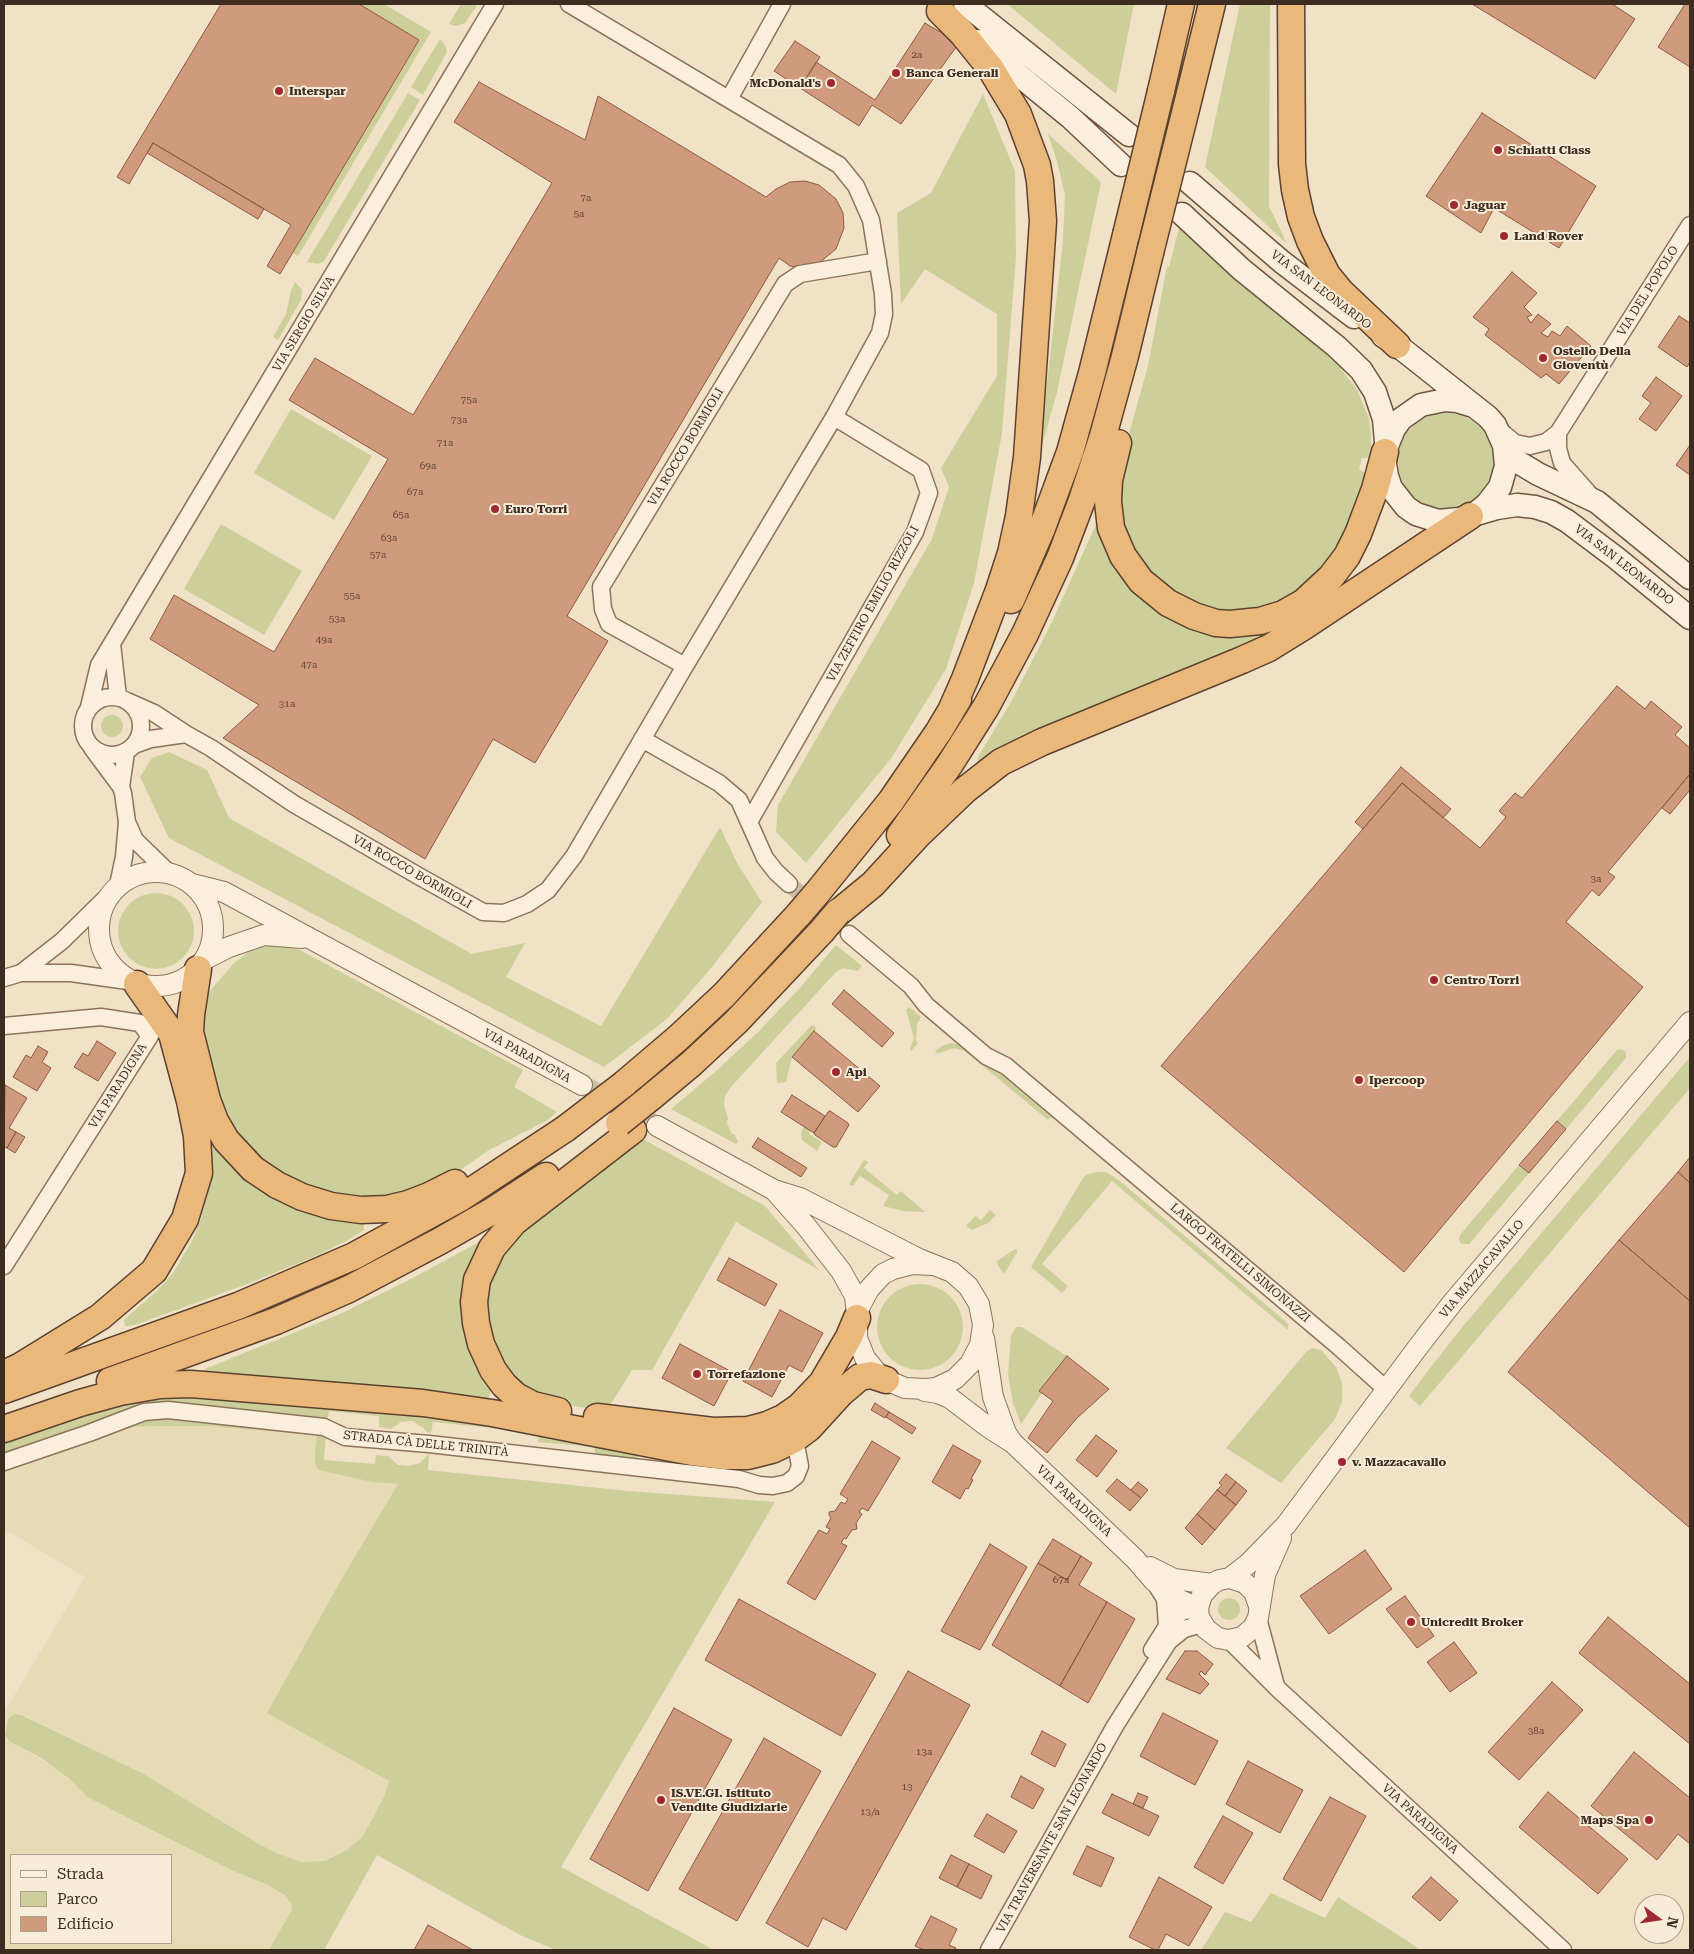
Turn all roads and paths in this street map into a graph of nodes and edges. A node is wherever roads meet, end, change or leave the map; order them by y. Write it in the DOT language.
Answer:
graph roads {
  1 [pos="495,4"];
  2 [pos="569,4"];
  3 [pos="782,4"];
  4 [pos="965,4"];
  5 [pos="1181,4"];
  6 [pos="1212,4"];
  7 [pos="1291,4"];
  8 [pos="936,7"];
  9 [pos="729,99"];
  10 [pos="1129,135"];
  11 [pos="1121,165"];
  12 [pos="1190,183"];
  13 [pos="1182,214"];
  14 [pos="1690,225"];
  15 [pos="878,261"];
  16 [pos="1148,264"];
  17 [pos="1397,345"];
  18 [pos="834,417"];
  19 [pos="1493,427"];
  20 [pos="1558,433"];
  21 [pos="1386,452"];
  22 [pos="1597,502"];
  23 [pos="1470,516"];
  24 [pos="1690,578"];
  25 [pos="1690,618"];
  26 [pos="112,644"];
  27 [pos="685,666"];
  28 [pos="122,699"];
  29 [pos="90,707"];
  30 [pos="950,713"];
  31 [pos="186,734"];
  32 [pos="642,739"];
  33 [pos="91,747"];
  34 [pos="130,749"];
  35 [pos="121,787"];
  36 [pos="127,822"];
  37 [pos="748,822"];
  38 [pos="168,872"];
  39 [pos="192,884"];
  40 [pos="789,884"];
  41 [pos="114,889"];
  42 [pos="835,922"];
  43 [pos="314,940"];
  44 [pos="203,963"];
  45 [pos="21,973"];
  46 [pos="4,978"];
  47 [pos="133,982"];
  48 [pos="1690,1022"];
  49 [pos="4,1026"];
  50 [pos="582,1085"];
  51 [pos="644,1116"];
  52 [pos="565,1129"];
  53 [pos="770,1188"];
  54 [pos="933,1264"];
  55 [pos="4,1266"];
  56 [pos="857,1318"];
  57 [pos="983,1325"];
  58 [pos="4,1374"];
  59 [pos="886,1380"];
  60 [pos="4,1390"];
  61 [pos="915,1390"];
  62 [pos="1387,1390"];
  63 [pos="4,1419"];
  64 [pos="796,1424"];
  65 [pos="4,1429"];
  66 [pos="1013,1443"];
  67 [pos="758,1454"];
  68 [pos="4,1462"];
  69 [pos="739,1479"];
  70 [pos="1286,1525"];
  71 [pos="1135,1559"];
  72 [pos="1154,1581"];
  73 [pos="1221,1581"];
  74 [pos="1259,1612"];
  75 [pos="1200,1616"];
  76 [pos="1167,1626"];
  77 [pos="1229,1640"];
  78 [pos="1277,1688"];
  79 [pos="1115,1726"];
  80 [pos="989,1950"];
  81 [pos="1563,1950"];
  1 -- 26 [label="street, VIA SERGIO SILVA"];
  2 -- 9 [label="street, VIA ROCCO BORMIOLI"];
  3 -- 9 [label="street"];
  4 -- 10 [label="main road"];
  5 -- 30 [label="highway, bridge"];
  6 -- 16 [label="highway, bridge"];
  7 -- 17 [label="highway"];
  8 -- 11 [label="main road"];
  8 -- 30 [label="highway"];
  9 -- 15 [label="street, VIA ROCCO BORMIOLI"];
  12 -- 17 [label="main road, VIA SAN LEONARDO"];
  13 -- 21 [label="main road, VIA SAN LEONARDO"];
  14 -- 20 [label="street, VIA DEL POPOLO"];
  15 -- 18 [label="street, VIA ROCCO BORMIOLI"];
  15 -- 27 [label="street, VIA ROCCO BORMIOLI"];
  16 -- 21 [label="highway"];
  16 -- 42 [label="highway"];
  17 -- 19 [label="main road, VIA SAN LEONARDO"];
  18 -- 27 [label="street, VIA ROCCO BORMIOLI"];
  18 -- 37 [label="street, VIA ZEFFIRO EMILIO RIZZOLI"];
  19 -- 20 [label="street, VIA DEL POPOLO"];
  19 -- 21 [label="main road, VIA SAN LEONARDO"];
  19 -- 22 [label="main road, VIA SAN LEONARDO"];
  19 -- 23 [label="main road, VIA SAN LEONARDO"];
  20 -- 22 [label="street"];
  21 -- 23 [label="main road, VIA SAN LEONARDO"];
  22 -- 24 [label="main road, VIA SAN LEONARDO"];
  23 -- 25 [label="main road, VIA SAN LEONARDO"];
  23 -- 42 [label="highway"];
  26 -- 28 [label="street"];
  26 -- 29 [label="street, VIA SERGIO SILVA"];
  27 -- 32 [label="street, VIA ROCCO BORMIOLI"];
  28 -- 29 [label="street"];
  28 -- 31 [label="street, VIA ROCCO BORMIOLI"];
  28 -- 34 [label="street"];
  29 -- 33 [label="street"];
  30 -- 52 [label="highway, bridge"];
  31 -- 32 [label="street, VIA ROCCO BORMIOLI"];
  31 -- 34 [label="street"];
  32 -- 37 [label="street"];
  33 -- 34 [label="street"];
  33 -- 35 [label="street"];
  34 -- 35 [label="street"];
  35 -- 36 [label="street"];
  36 -- 38 [label="street"];
  36 -- 41 [label="street"];
  37 -- 40 [label="street"];
  38 -- 39 [label="street, VIA PARADIGNA"];
  38 -- 41 [label="street, VIA PARADIGNA"];
  39 -- 43 [label="street, VIA PARADIGNA"];
  39 -- 44 [label="street, VIA PARADIGNA"];
  41 -- 45 [label="street, VIA PARADIGNA"];
  41 -- 47 [label="street"];
  42 -- 51 [label="highway"];
  42 -- 62 [label="street, LARGO FRATELLI SIMONAZZI"];
  43 -- 44 [label="street, VIA PARADIGNA"];
  43 -- 50 [label="street, VIA PARADIGNA"];
  44 -- 47 [label="street, VIA PARADIGNA"];
  44 -- 52 [label="highway"];
  45 -- 46 [label="street, VIA PARADIGNA"];
  45 -- 47 [label="street, VIA PARADIGNA"];
  47 -- 58 [label="highway"];
  48 -- 62 [label="street, VIA MAZZACAVALLO"];
  49 -- 55 [label="street, VIA PARADIGNA"];
  51 -- 53 [label="street, VIA PARADIGNA"];
  51 -- 63 [label="highway"];
  51 -- 64 [label="highway"];
  52 -- 60 [label="highway"];
  53 -- 54 [label="street, VIA PARADIGNA"];
  53 -- 56 [label="street, VIA PARADIGNA"];
  54 -- 56 [label="street, VIA PARADIGNA"];
  54 -- 57 [label="street, VIA PARADIGNA"];
  56 -- 59 [label="street, VIA PARADIGNA"];
  56 -- 64 [label="highway"];
  57 -- 61 [label="street, VIA PARADIGNA"];
  57 -- 66 [label="street, VIA PARADIGNA"];
  59 -- 61 [label="street, VIA PARADIGNA"];
  59 -- 64 [label="highway"];
  61 -- 66 [label="street, VIA PARADIGNA"];
  62 -- 70 [label="street, VIA MAZZACAVALLO"];
  64 -- 67 [label="highway"];
  64 -- 69 [label="street, STRADA CÀ DELLE TRINITÀ"];
  65 -- 67 [label="highway"];
  66 -- 71 [label="street, VIA PARADIGNA"];
  67 -- 69 [label="street"];
  68 -- 69 [label="street, STRADA CÀ DELLE TRINITÀ"];
  70 -- 73 [label="street, VIA MAZZACAVALLO"];
  70 -- 74 [label="street, VIA MAZZACAVALLO"];
  71 -- 72 [label="street, VIA PARADIGNA"];
  71 -- 73 [label="street, VIA PARADIGNA"];
  72 -- 75 [label="street, VIA PARADIGNA"];
  72 -- 76 [label="street, VIA PARADIGNA"];
  73 -- 74 [label="street, VIA PARADIGNA"];
  73 -- 75 [label="street"];
  74 -- 77 [label="street"];
  74 -- 78 [label="street, VIA PARADIGNA"];
  75 -- 76 [label="street, VIA TRAVERSANTE SAN LEONARDO"];
  75 -- 77 [label="street, VIA PARADIGNA"];
  75 -- 79 [label="street, VIA TRAVERSANTE SAN LEONARDO"];
  76 -- 79 [label="street, VIA TRAVERSANTE SAN LEONARDO"];
  77 -- 78 [label="street, VIA PARADIGNA"];
  78 -- 81 [label="street, VIA PARADIGNA"];
  79 -- 80 [label="street, VIA TRAVERSANTE SAN LEONARDO"];
}
